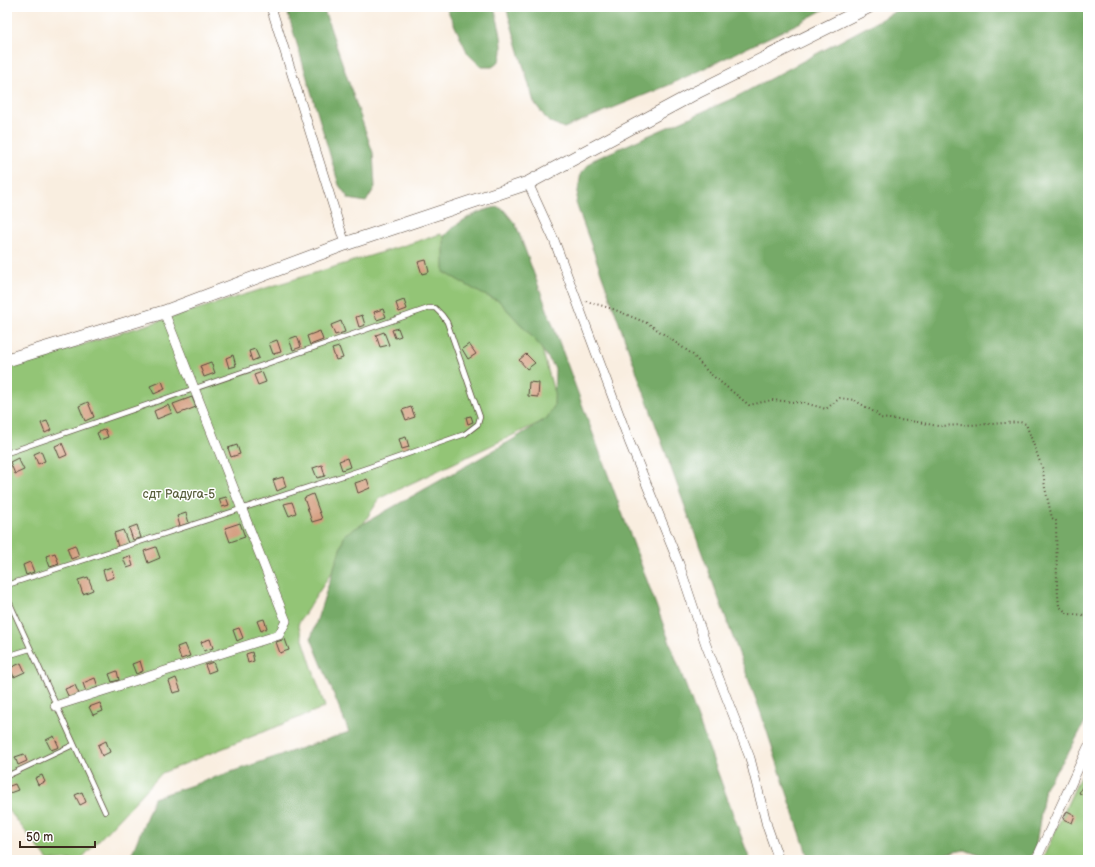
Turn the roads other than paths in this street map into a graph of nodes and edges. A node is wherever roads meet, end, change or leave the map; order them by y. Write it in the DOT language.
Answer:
graph roads {
  1 [pos="271,7"];
  2 [pos="868,7"];
  3 [pos="528,183"];
  4 [pos="345,244"];
  5 [pos="164,312"];
  6 [pos="7,360"];
  7 [pos="194,388"];
  8 [pos="7,453"];
  9 [pos="242,510"];
  10 [pos="7,585"];
  11 [pos="7,597"];
  12 [pos="30,649"];
  13 [pos="7,656"];
  14 [pos="55,706"];
  15 [pos="73,745"];
  16 [pos="1088,747"];
  17 [pos="7,776"];
  18 [pos="105,812"];
  19 [pos="779,860"];
  20 [pos="1036,860"];
  1 -- 4 [label="street"];
  2 -- 3 [label="street"];
  3 -- 4 [label="street"];
  3 -- 19 [label="street"];
  4 -- 5 [label="street"];
  5 -- 6 [label="street"];
  5 -- 7 [label="street"];
  7 -- 8 [label="lane"];
  7 -- 9 [label="street"];
  7 -- 9 [label="lane"];
  9 -- 10 [label="lane"];
  9 -- 14 [label="street"];
  11 -- 12 [label="lane"];
  12 -- 13 [label="lane"];
  12 -- 14 [label="lane"];
  14 -- 15 [label="lane"];
  15 -- 17 [label="lane"];
  15 -- 18 [label="lane"];
  16 -- 20 [label="street"];
}
